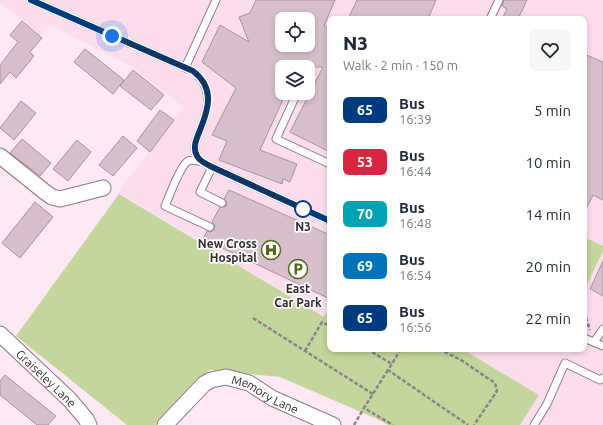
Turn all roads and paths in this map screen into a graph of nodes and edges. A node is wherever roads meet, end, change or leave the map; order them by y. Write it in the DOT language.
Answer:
graph roads {
  1 [pos="31,0"];
  2 [pos="216,0"];
  3 [pos="499,0"];
  4 [pos="491,16"];
  5 [pos="185,68"];
  6 [pos="294,100"];
  7 [pos="0,156"];
  8 [pos="203,162"];
  9 [pos="327,163"];
  10 [pos="212,167"];
  11 [pos="103,188"];
  12 [pos="222,203"];
  13 [pos="327,220"];
  14 [pos="210,227"];
  15 [pos="253,318"];
  16 [pos="587,321"];
  17 [pos="327,324"];
  18 [pos="603,329"];
  19 [pos="0,334"];
  20 [pos="587,339"];
  21 [pos="594,342"];
  22 [pos="603,346"];
  23 [pos="305,351"];
  24 [pos="372,352"];
  25 [pos="399,352"];
  26 [pos="445,352"];
  27 [pos="392,364"];
  28 [pos="388,370"];
  29 [pos="603,378"];
  30 [pos="373,394"];
  31 [pos="364,408"];
  32 [pos="331,424"];
  33 [pos="89,425"];
  34 [pos="165,425"];
  35 [pos="354,425"];
  36 [pos="393,425"];
  37 [pos="468,425"];
  38 [pos="474,425"];
  39 [pos="534,425"];
  1 -- 5 [label="lane"];
  2 -- 5 [label="lane"];
  3 -- 4 [label="lane"];
  5 -- 8 [label="lane"];
  6 -- 9 [label="lane"];
  7 -- 11 [label="street"];
  8 -- 10 [label="lane"];
  8 -- 14 [label="lane"];
  10 -- 12 [label="lane"];
  10 -- 13 [label="lane"];
  15 -- 23 [label="path"];
  16 -- 21 [label="path"];
  17 -- 23 [label="path"];
  18 -- 21 [label="lane"];
  19 -- 33 [label="street, Graiseley Lane"];
  20 -- 21 [label="lane"];
  21 -- 22 [label="lane"];
  23 -- 30 [label="path"];
  24 -- 27 [label="path"];
  25 -- 27 [label="path"];
  26 -- 38 [label="path"];
  27 -- 28 [label="path"];
  28 -- 30 [label="path"];
  28 -- 37 [label="path"];
  29 -- 39 [label="lane"];
  30 -- 31 [label="path"];
  31 -- 35 [label="path"];
  31 -- 36 [label="path"];
  32 -- 34 [label="street, Memory Lane"];
}
